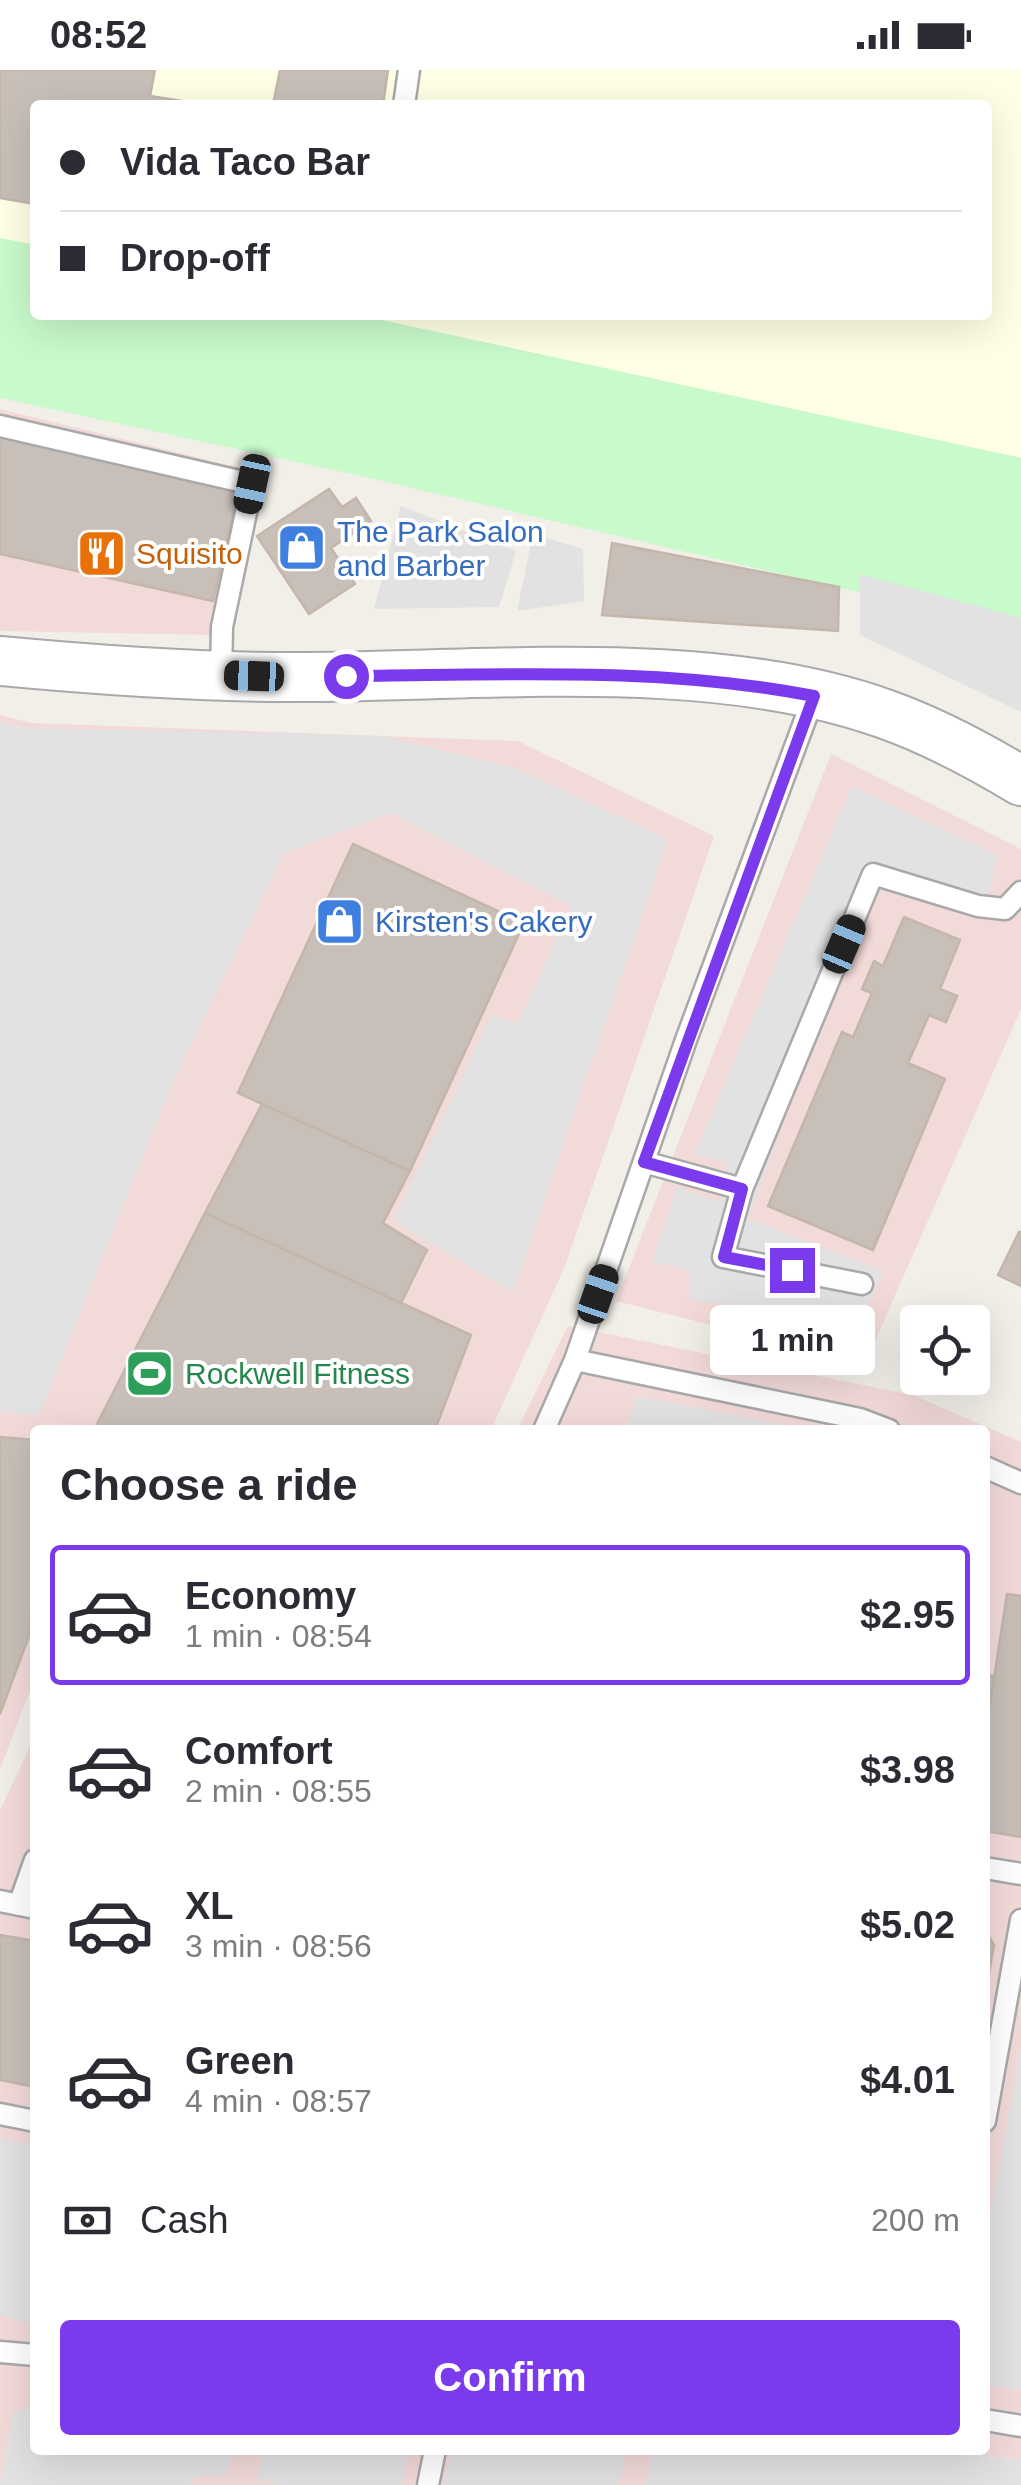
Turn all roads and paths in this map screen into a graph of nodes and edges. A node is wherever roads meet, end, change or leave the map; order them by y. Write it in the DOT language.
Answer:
graph roads {
  1 [pos="409,70"];
  2 [pos="405,100"];
  3 [pos="0,426"];
  4 [pos="0,662"];
  5 [pos="221,675"];
  6 [pos="814,696"];
  7 [pos="1021,781"];
  8 [pos="1021,892"];
  9 [pos="644,1162"];
  10 [pos="742,1189"];
  11 [pos="862,1284"];
  12 [pos="574,1360"];
  13 [pos="546,1425"];
  14 [pos="876,1425"];
  15 [pos="990,1469"];
  16 [pos="1021,1482"];
  17 [pos="990,1869"];
  18 [pos="30,1873"];
  19 [pos="1021,1874"];
  20 [pos="18,1905"];
  21 [pos="1021,1920"];
  22 [pos="990,2092"];
  23 [pos="0,2114"];
  24 [pos="30,2119"];
  25 [pos="0,2352"];
  26 [pos="30,2355"];
  27 [pos="990,2421"];
  28 [pos="1021,2426"];
  29 [pos="434,2455"];
  30 [pos="428,2485"];
  1 -- 2 [label="lane"];
  3 -- 5 [label="lane"];
  4 -- 5 [label="street"];
  5 -- 6 [label="street"];
  6 -- 7 [label="street"];
  6 -- 9 [label="lane"];
  8 -- 10 [label="lane"];
  9 -- 10 [label="lane"];
  9 -- 12 [label="lane"];
  10 -- 11 [label="lane"];
  12 -- 13 [label="lane"];
  12 -- 14 [label="lane"];
  15 -- 16 [label="lane"];
  17 -- 19 [label="lane"];
  18 -- 20 [label="lane"];
  21 -- 22 [label="lane"];
  23 -- 24 [label="lane"];
  25 -- 26 [label="lane"];
  27 -- 28 [label="lane"];
  29 -- 30 [label="lane"];
}
